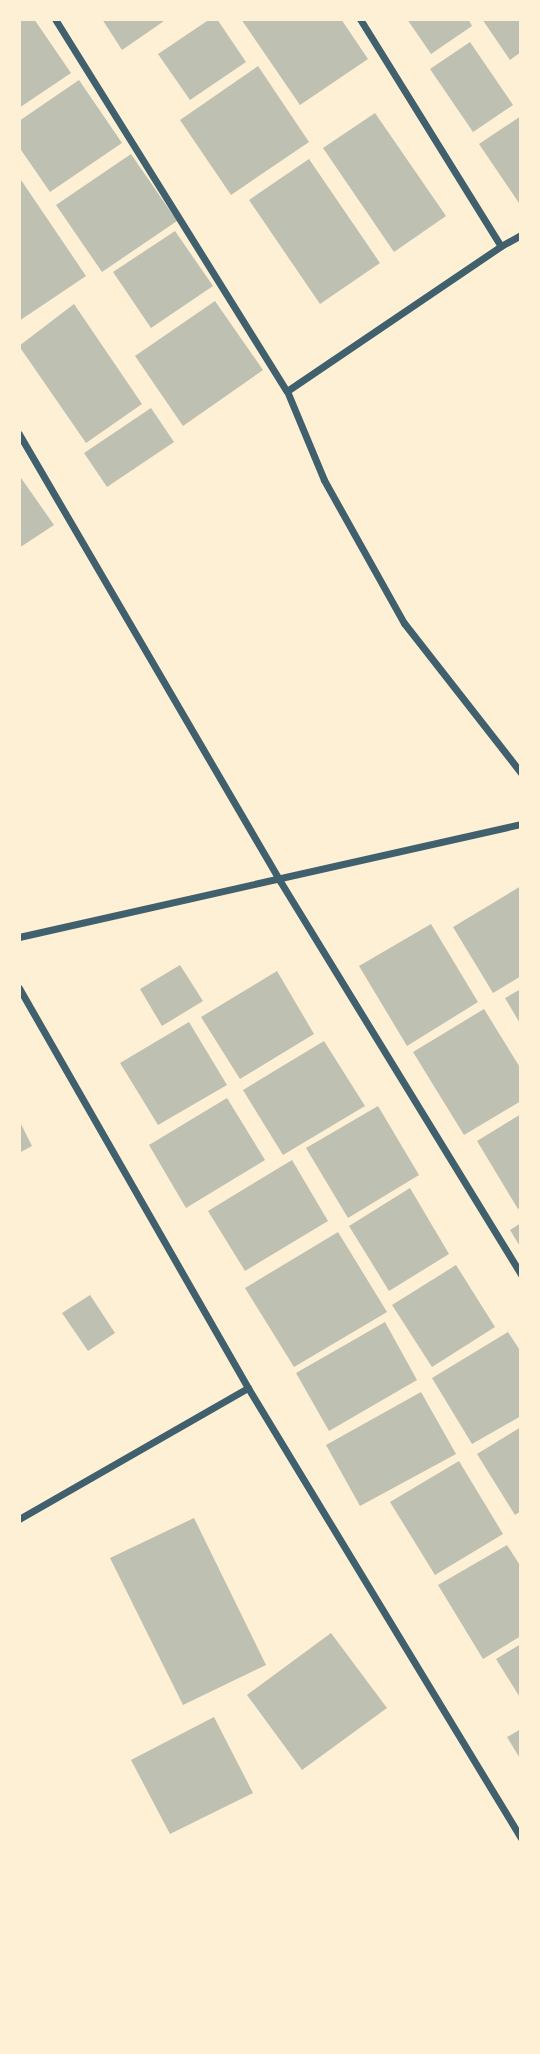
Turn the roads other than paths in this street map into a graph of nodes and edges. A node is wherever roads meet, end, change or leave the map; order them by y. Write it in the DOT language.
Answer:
graph roads {
  1 [pos="55,19"];
  2 [pos="360,19"];
  3 [pos="521,235"];
  4 [pos="501,246"];
  5 [pos="287,391"];
  6 [pos="19,434"];
  7 [pos="521,773"];
  8 [pos="521,824"];
  9 [pos="281,881"];
  10 [pos="19,937"];
  11 [pos="19,988"];
  12 [pos="521,1275"];
  13 [pos="248,1388"];
  14 [pos="19,1519"];
  15 [pos="521,1838"];
  1 -- 5 [label="street"];
  2 -- 4 [label="street"];
  3 -- 4 [label="street"];
  4 -- 5 [label="street"];
  5 -- 7 [label="street"];
  6 -- 9 [label="street"];
  8 -- 9 [label="street"];
  9 -- 10 [label="street"];
  9 -- 12 [label="street"];
  11 -- 13 [label="street"];
  13 -- 14 [label="street"];
  13 -- 15 [label="street"];
}
